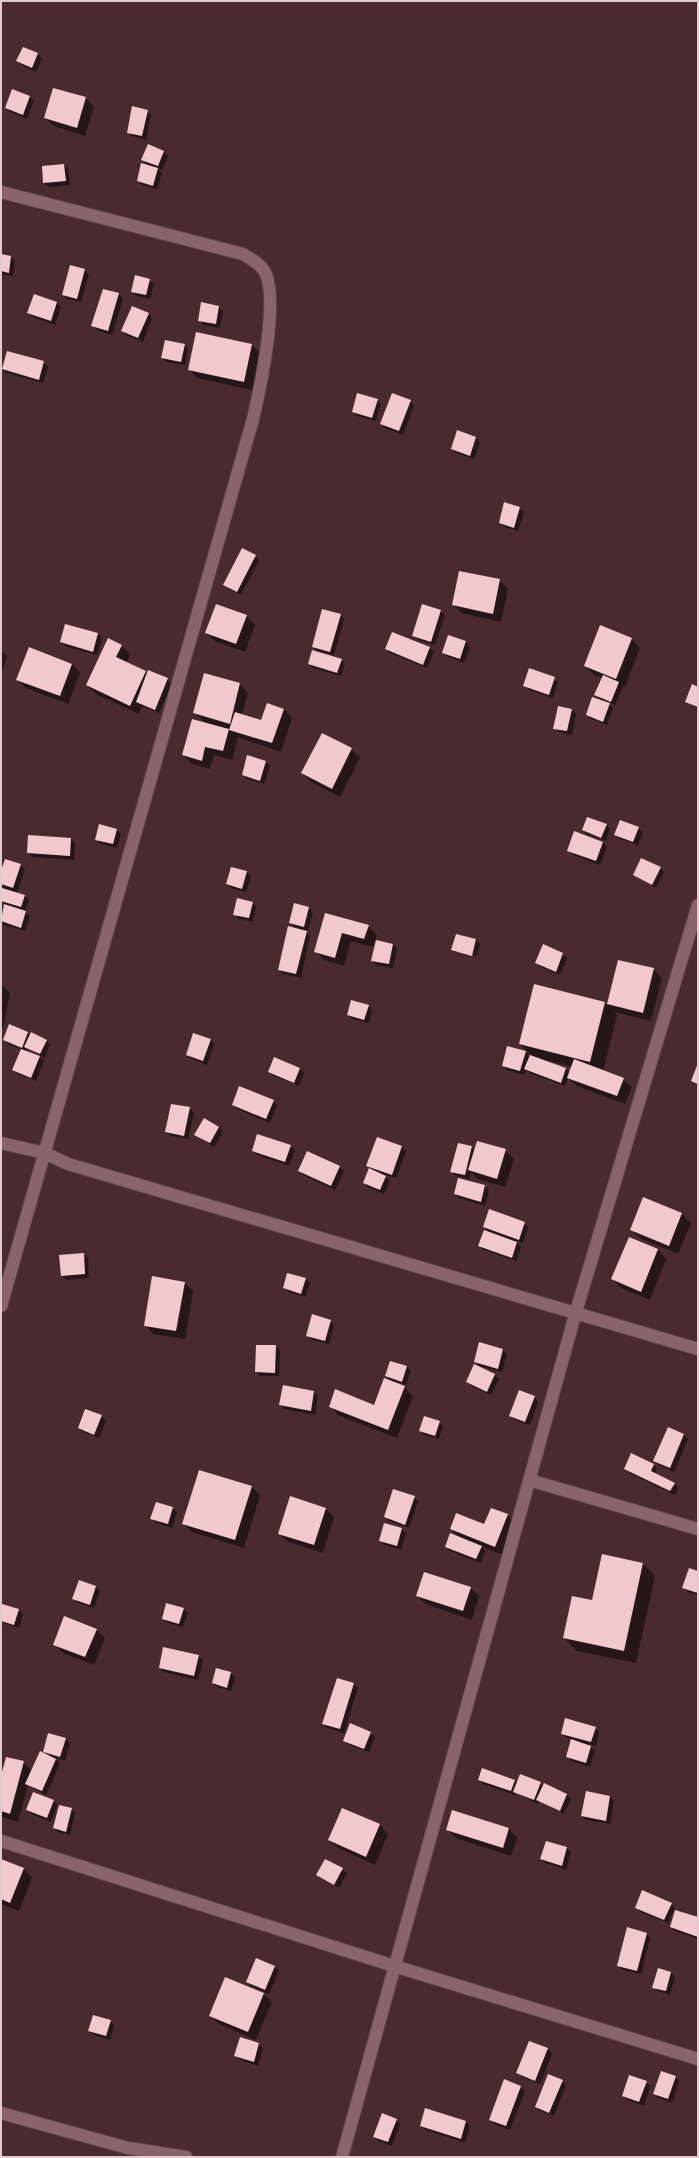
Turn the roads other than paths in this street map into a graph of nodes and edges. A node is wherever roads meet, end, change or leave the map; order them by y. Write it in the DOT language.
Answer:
graph roads {
  1 [pos="1,192"];
  2 [pos="698,905"];
  3 [pos="1,1143"];
  4 [pos="44,1153"];
  5 [pos="1,1306"];
  6 [pos="575,1314"];
  7 [pos="698,1350"];
  8 [pos="529,1480"];
  9 [pos="698,1529"];
  10 [pos="1,1841"];
  11 [pos="394,1966"];
  12 [pos="698,2059"];
  13 [pos="1,2113"];
  14 [pos="186,2157"];
  15 [pos="342,2157"];
  1 -- 4 [label="street"];
  2 -- 6 [label="street"];
  3 -- 4 [label="street"];
  4 -- 5 [label="street"];
  4 -- 6 [label="street"];
  6 -- 7 [label="street"];
  6 -- 8 [label="street"];
  8 -- 9 [label="street"];
  8 -- 11 [label="street"];
  10 -- 11 [label="street"];
  11 -- 12 [label="street"];
  11 -- 15 [label="street"];
  13 -- 14 [label="street"];
}
